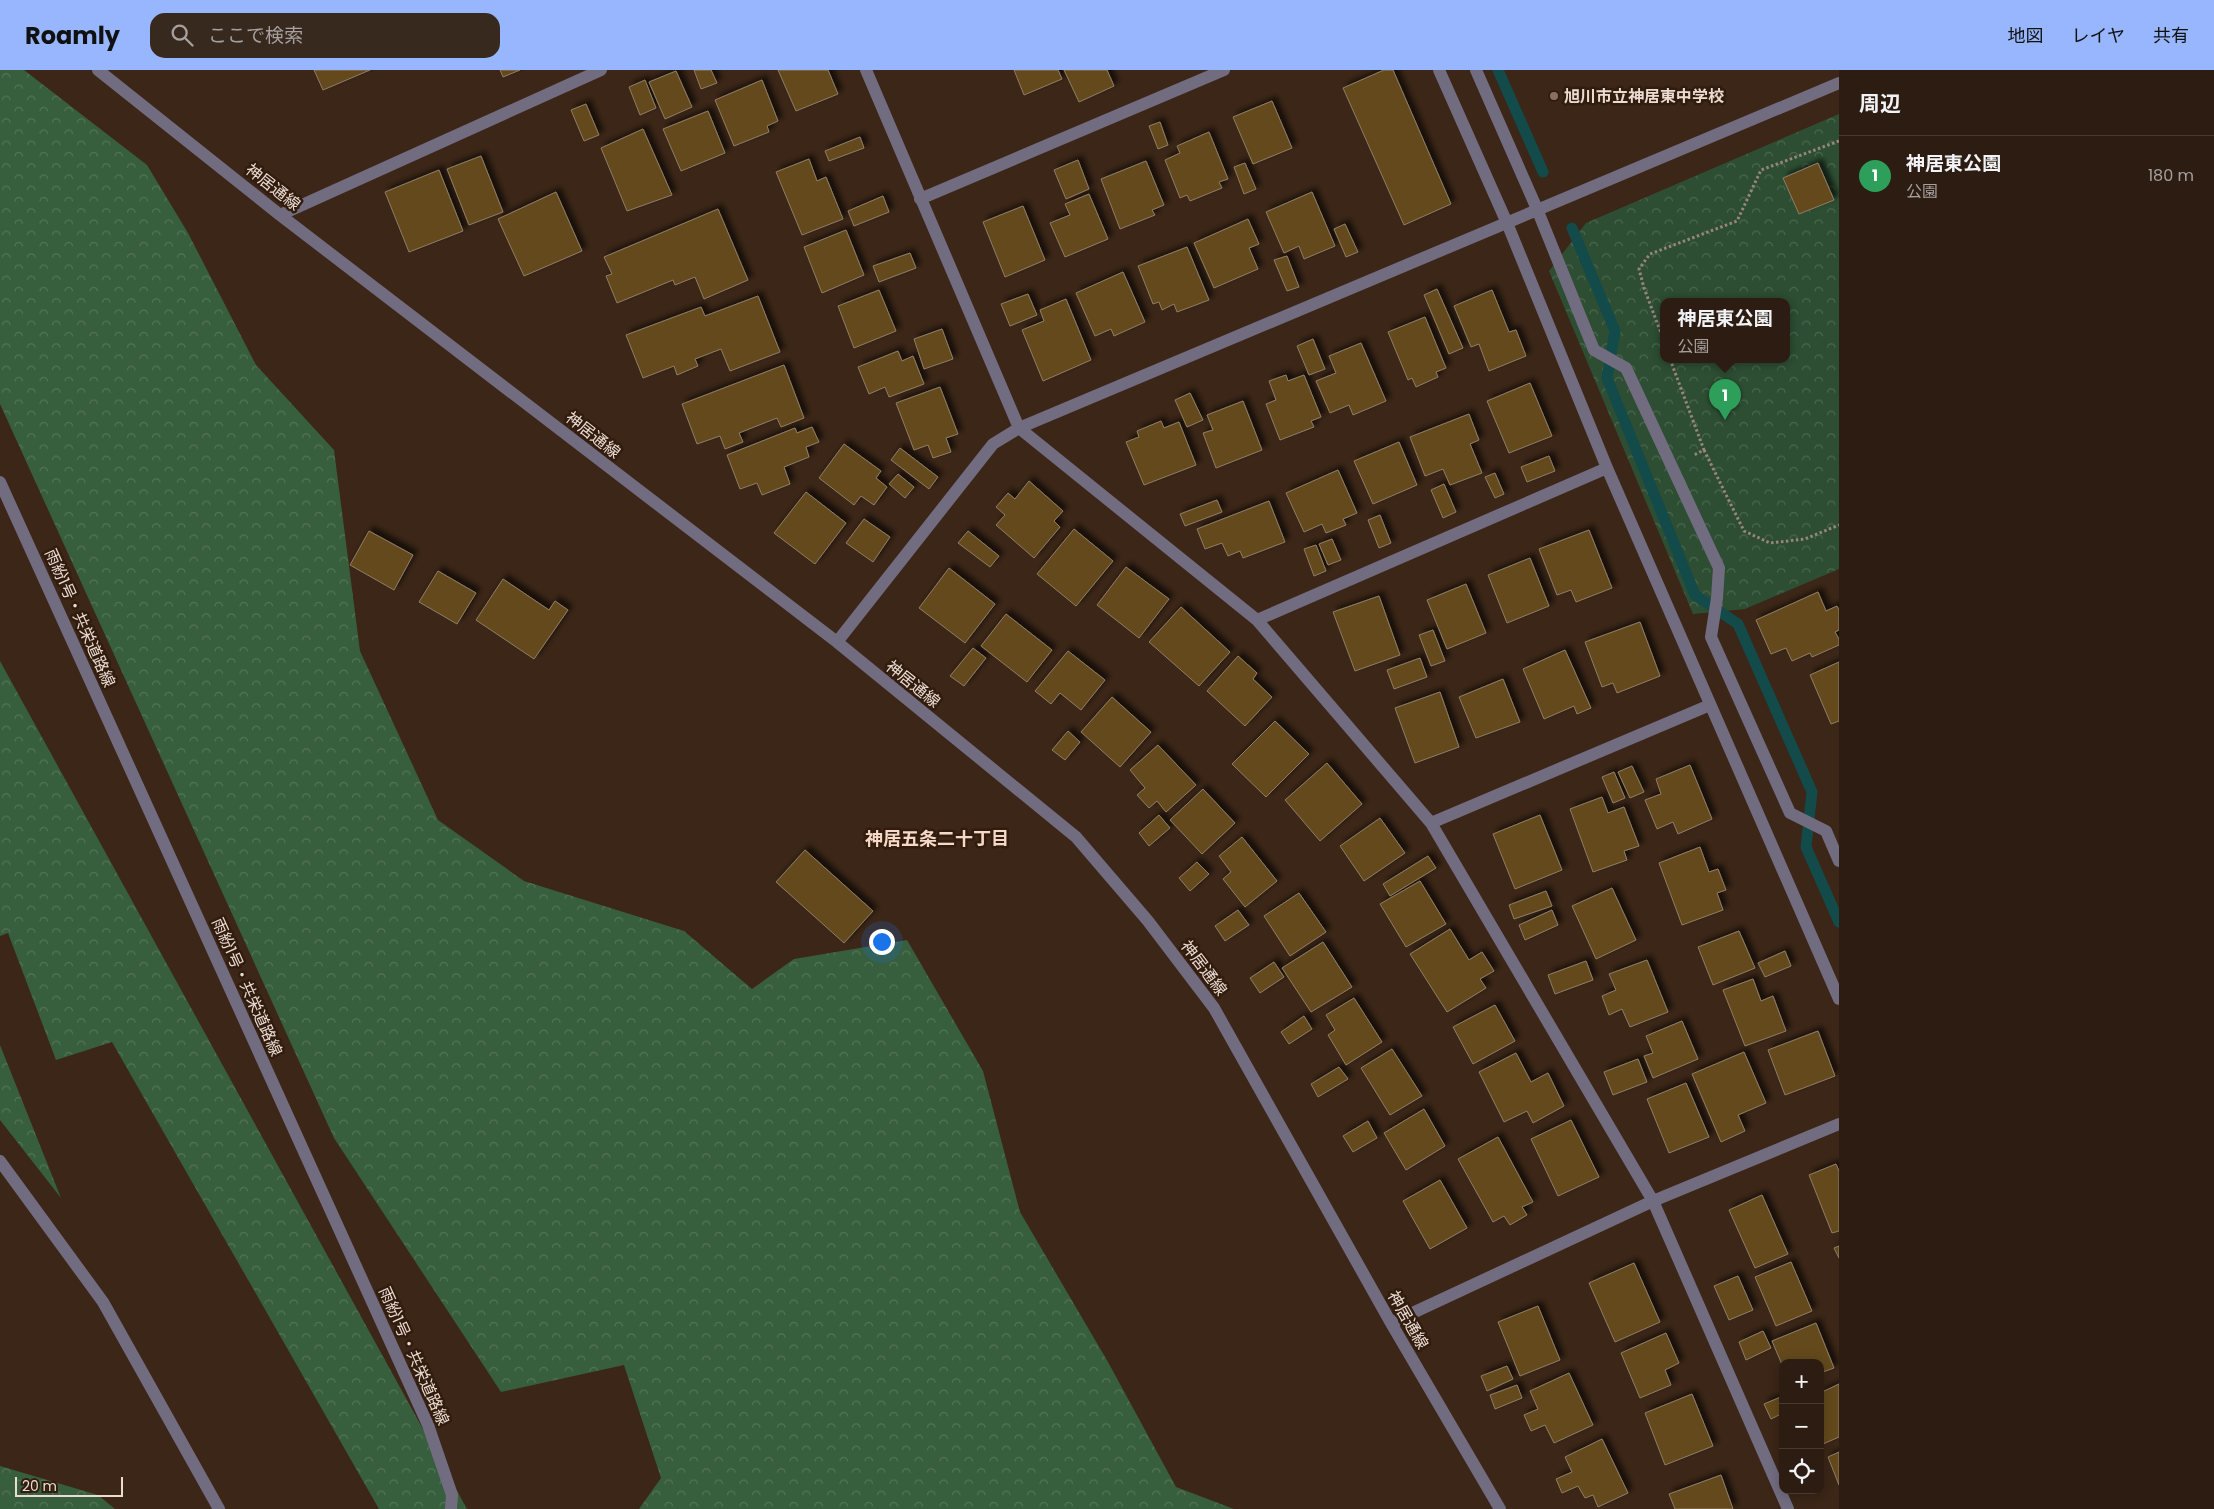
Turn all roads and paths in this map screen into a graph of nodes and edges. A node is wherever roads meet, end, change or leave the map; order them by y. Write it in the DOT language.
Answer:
graph roads {
  1 [pos="98,70"];
  2 [pos="601,70"];
  3 [pos="866,70"];
  4 [pos="1224,70"];
  5 [pos="1440,70"];
  6 [pos="1476,70"];
  7 [pos="580,74"];
  8 [pos="1839,83"];
  9 [pos="1839,141"];
  10 [pos="920,199"];
  11 [pos="1537,209"];
  12 [pos="280,214"];
  13 [pos="1507,224"];
  14 [pos="1660,330"];
  15 [pos="1671,363"];
  16 [pos="1018,428"];
  17 [pos="1704,450"];
  18 [pos="1671,465"];
  19 [pos="1607,468"];
  20 [pos="0,482"];
  21 [pos="1839,525"];
  22 [pos="1257,620"];
  23 [pos="837,642"];
  24 [pos="1710,706"];
  25 [pos="1431,823"];
  26 [pos="1839,861"];
  27 [pos="1839,999"];
  28 [pos="1839,1124"];
  29 [pos="0,1161"];
  30 [pos="1653,1201"];
  31 [pos="1391,1323"];
  32 [pos="219,1509"];
  33 [pos="451,1509"];
  34 [pos="1500,1509"];
  35 [pos="1788,1509"];
  1 -- 12 [label="street, 神居通線"];
  2 -- 7 [label="street"];
  3 -- 10 [label="street"];
  4 -- 10 [label="street"];
  5 -- 13 [label="street"];
  6 -- 11 [label="street"];
  7 -- 12 [label="street"];
  8 -- 11 [label="street"];
  9 -- 14 [label="path"];
  10 -- 16 [label="street"];
  11 -- 13 [label="street"];
  11 -- 18 [label="street"];
  12 -- 23 [label="street, 神居通線"];
  13 -- 16 [label="street"];
  13 -- 19 [label="street"];
  15 -- 17 [label="path"];
  16 -- 22 [label="street"];
  16 -- 23 [label="street"];
  17 -- 18 [label="path"];
  17 -- 21 [label="path"];
  18 -- 26 [label="street"];
  19 -- 22 [label="street"];
  19 -- 24 [label="street"];
  20 -- 33 [label="street, 雨紛1号・共栄道路線"];
  22 -- 25 [label="street"];
  23 -- 31 [label="street, 神居通線"];
  24 -- 25 [label="street"];
  24 -- 27 [label="street"];
  25 -- 30 [label="street"];
  28 -- 30 [label="street"];
  29 -- 32 [label="street"];
  30 -- 31 [label="street"];
  30 -- 35 [label="street"];
  31 -- 34 [label="street, 神居通線"];
}
